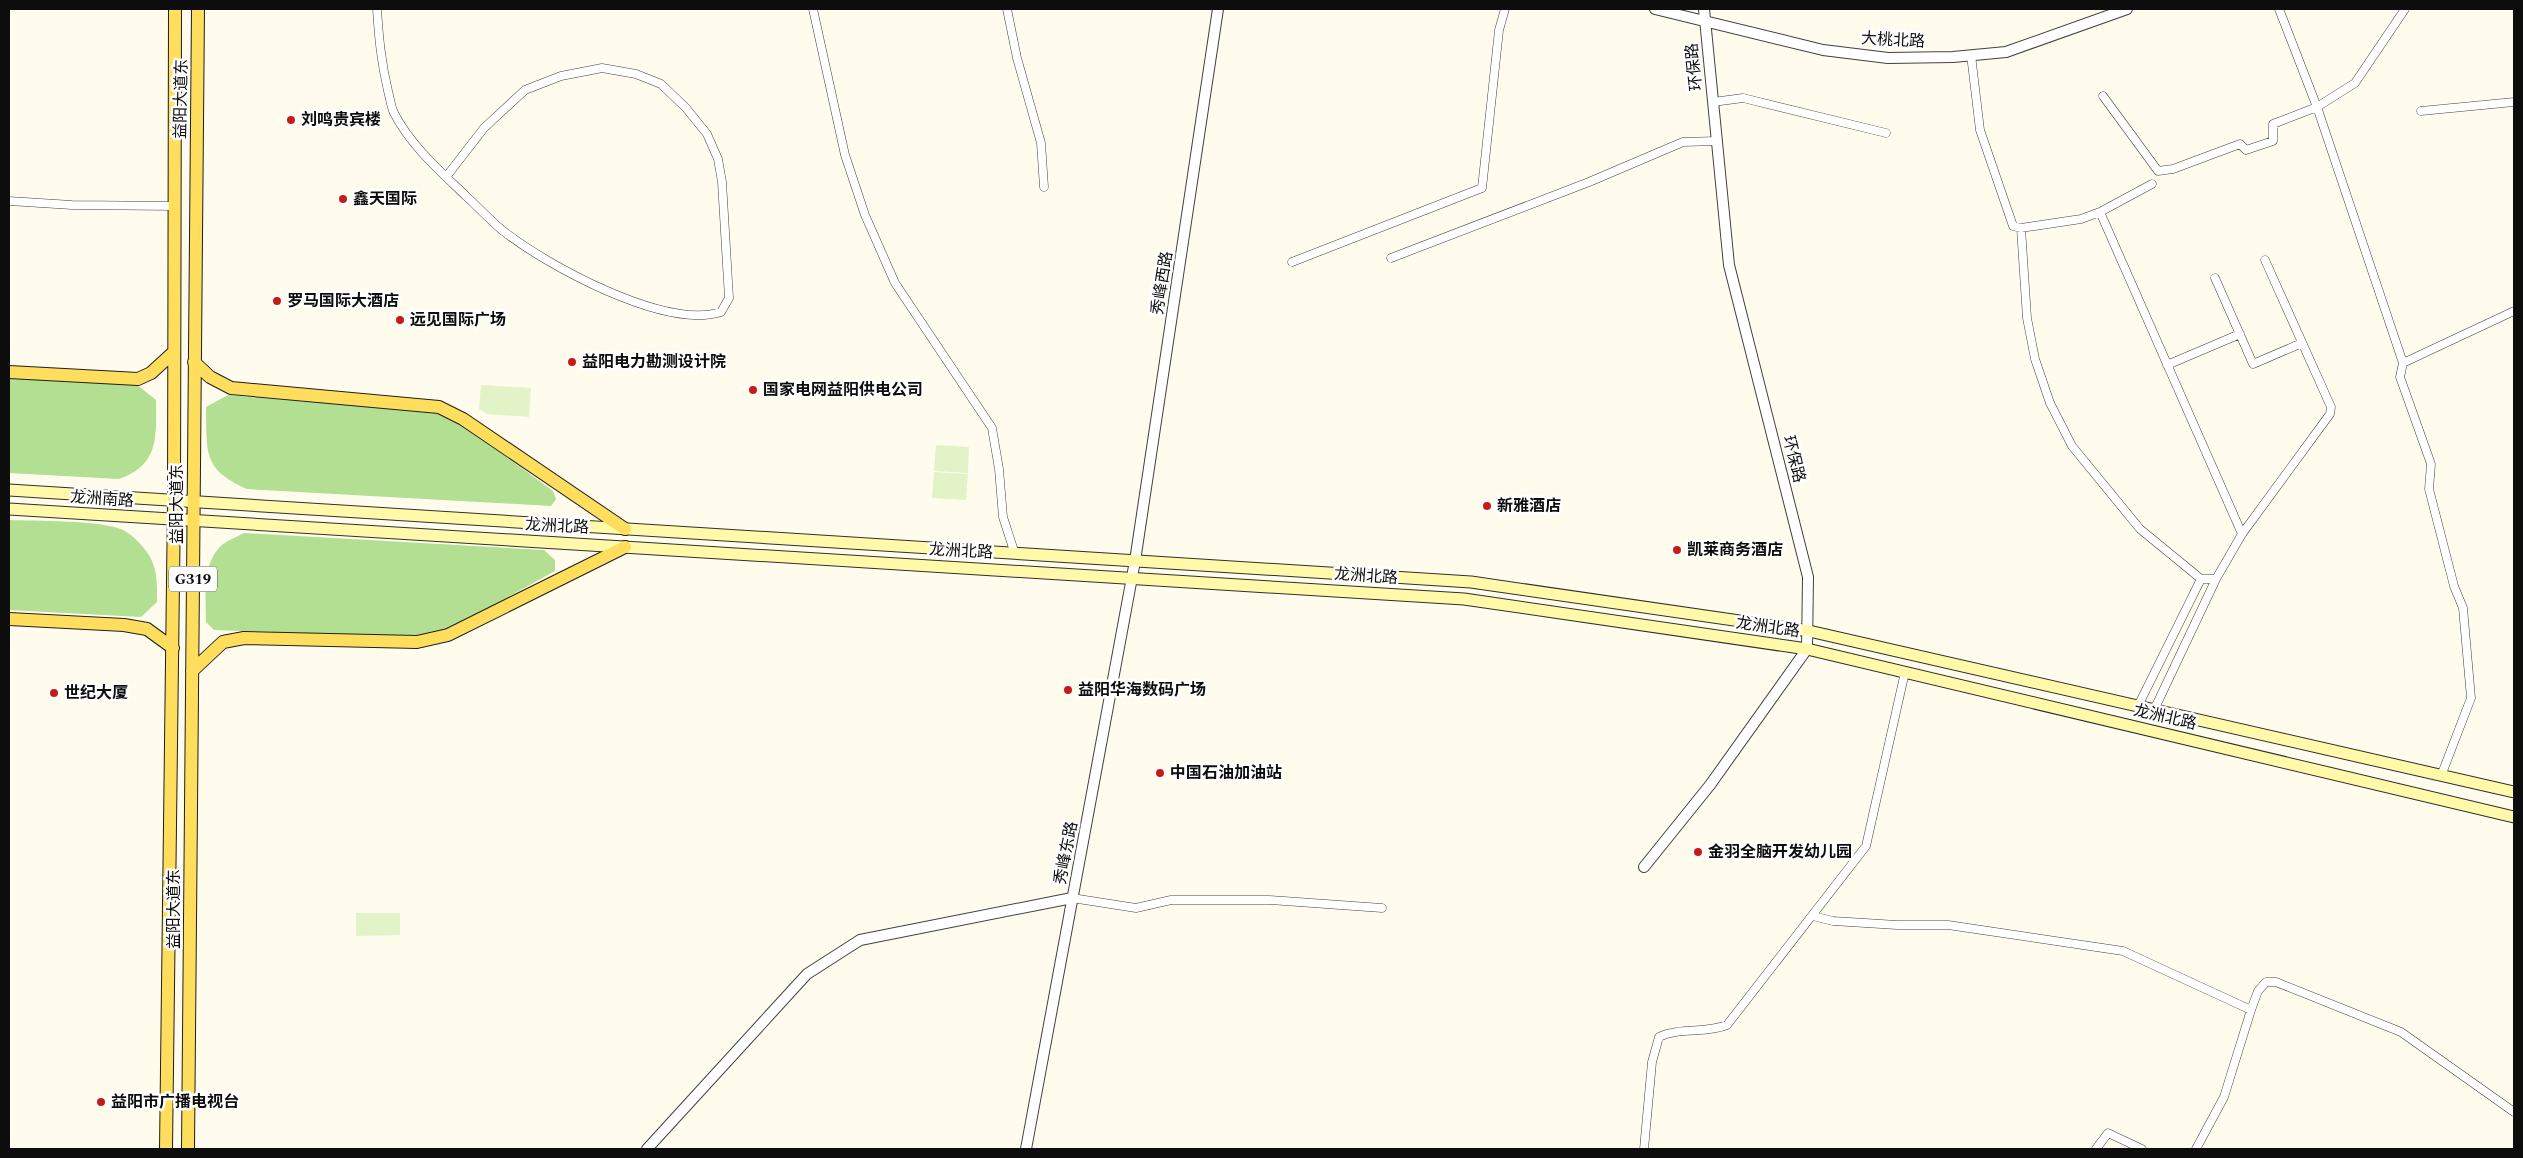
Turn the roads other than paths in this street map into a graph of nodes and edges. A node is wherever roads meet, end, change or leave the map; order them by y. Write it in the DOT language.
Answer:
graph roads {
  1 [pos="175,9"];
  2 [pos="198,9"];
  3 [pos="377,9"];
  4 [pos="813,9"];
  5 [pos="1007,9"];
  6 [pos="1218,9"];
  7 [pos="1505,9"];
  8 [pos="1655,9"];
  9 [pos="1704,9"];
  10 [pos="2127,9"];
  11 [pos="2279,9"];
  12 [pos="2401,11"];
  13 [pos="1705,22"];
  14 [pos="1971,55"];
  15 [pos="2104,96"];
  16 [pos="1713,102"];
  17 [pos="2514,102"];
  18 [pos="2317,107"];
  19 [pos="2421,111"];
  20 [pos="1886,134"];
  21 [pos="1716,141"];
  22 [pos="446,177"];
  23 [pos="2152,184"];
  24 [pos="1044,187"];
  25 [pos="9,201"];
  26 [pos="174,206"];
  27 [pos="2100,212"];
  28 [pos="2021,228"];
  29 [pos="1391,258"];
  30 [pos="2265,260"];
  31 [pos="1292,262"];
  32 [pos="2215,278"];
  33 [pos="2514,311"];
  34 [pos="2240,334"];
  35 [pos="2302,343"];
  36 [pos="174,352"];
  37 [pos="194,362"];
  38 [pos="2403,363"];
  39 [pos="2167,365"];
  40 [pos="9,372"];
  41 [pos="9,490"];
  42 [pos="174,500"];
  43 [pos="192,502"];
  44 [pos="9,509"];
  45 [pos="174,520"];
  46 [pos="194,521"];
  47 [pos="625,528"];
  48 [pos="2242,534"];
  49 [pos="625,546"];
  50 [pos="1015,554"];
  51 [pos="1135,562"];
  52 [pos="1132,577"];
  53 [pos="2201,578"];
  54 [pos="2216,579"];
  55 [pos="9,619"];
  56 [pos="1809,631"];
  57 [pos="173,648"];
  58 [pos="1807,649"];
  59 [pos="192,672"];
  60 [pos="1906,672"];
  61 [pos="2138,706"];
  62 [pos="2154,710"];
  63 [pos="2441,776"];
  64 [pos="2514,792"];
  65 [pos="2514,817"];
  66 [pos="1644,867"];
  67 [pos="1072,898"];
  68 [pos="1382,908"];
  69 [pos="1812,916"];
  70 [pos="2251,1010"];
  71 [pos="2514,1112"];
  72 [pos="166,1149"];
  73 [pos="188,1149"];
  74 [pos="647,1149"];
  75 [pos="1026,1149"];
  76 [pos="1644,1149"];
  77 [pos="2096,1149"];
  78 [pos="2142,1149"];
  79 [pos="2196,1149"];
  1 -- 26 [label="main road, G319"];
  2 -- 37 [label="main road, 益阳大道东 / G319"];
  3 -- 22 [label="street"];
  4 -- 50 [label="street"];
  5 -- 24 [label="street"];
  6 -- 51 [label="street, 秀峰西路"];
  7 -- 31 [label="street"];
  8 -- 13 [label="street, 大桃北路"];
  9 -- 13 [label="street, 环保路"];
  10 -- 14 [label="street, 大桃北路"];
  11 -- 18 [label="street"];
  12 -- 18 [label="street"];
  13 -- 14 [label="street, 大桃北路"];
  13 -- 16 [label="street, 环保路"];
  14 -- 28 [label="street"];
  15 -- 18 [label="street"];
  16 -- 20 [label="street"];
  16 -- 21 [label="street, 环保路"];
  17 -- 19 [label="street"];
  18 -- 38 [label="street"];
  21 -- 29 [label="street"];
  21 -- 56 [label="street, 环保路"];
  22 -- 22 [label="street"];
  23 -- 27 [label="street"];
  25 -- 26 [label="street"];
  26 -- 36 [label="main road, G319"];
  27 -- 28 [label="street"];
  27 -- 39 [label="street"];
  28 -- 53 [label="street"];
  30 -- 35 [label="street"];
  32 -- 34 [label="street"];
  33 -- 38 [label="street"];
  34 -- 35 [label="street"];
  34 -- 39 [label="street"];
  35 -- 48 [label="street"];
  36 -- 40 [label="main road"];
  36 -- 42 [label="main road, G319"];
  37 -- 43 [label="main road, 益阳大道东 / G319"];
  37 -- 47 [label="main road"];
  38 -- 63 [label="street"];
  39 -- 48 [label="street"];
  41 -- 42 [label="main road, 龙洲南路"];
  42 -- 43 [label="main road, 龙洲南路"];
  42 -- 45 [label="main road, G319"];
  43 -- 46 [label="main road, 益阳大道东 / G319"];
  43 -- 47 [label="main road, 龙洲北路"];
  44 -- 45 [label="main road, 龙洲南路"];
  45 -- 46 [label="main road, 龙洲南路"];
  45 -- 57 [label="main road, G319"];
  46 -- 49 [label="main road, 龙洲北路"];
  46 -- 59 [label="main road, 益阳大道东 / G319"];
  47 -- 50 [label="main road, 龙洲北路"];
  48 -- 54 [label="street"];
  49 -- 52 [label="main road, 龙洲北路"];
  49 -- 59 [label="main road"];
  50 -- 51 [label="main road, 龙洲北路"];
  51 -- 52 [label="street, 秀峰东路"];
  51 -- 56 [label="main road, 龙洲北路"];
  52 -- 58 [label="main road, 龙洲北路"];
  52 -- 67 [label="street, 秀峰东路"];
  53 -- 54 [label="street"];
  53 -- 61 [label="street"];
  54 -- 62 [label="street"];
  55 -- 57 [label="main road"];
  56 -- 58 [label="street, 环保路"];
  56 -- 61 [label="main road, 龙洲北路"];
  57 -- 72 [label="main road, G319"];
  58 -- 60 [label="main road, 龙洲北路"];
  58 -- 66 [label="street, 环保路"];
  59 -- 73 [label="main road, 益阳大道东 / G319"];
  60 -- 65 [label="main road, 龙洲北路"];
  60 -- 69 [label="street"];
  61 -- 62 [label="main road, 龙洲北路"];
  62 -- 63 [label="main road, 龙洲北路"];
  63 -- 64 [label="main road, 龙洲北路"];
  67 -- 68 [label="street"];
  67 -- 74 [label="street"];
  67 -- 75 [label="street, 秀峰东路"];
  69 -- 70 [label="street"];
  69 -- 76 [label="street"];
  70 -- 71 [label="street"];
  70 -- 79 [label="street"];
  77 -- 78 [label="street"];
}
